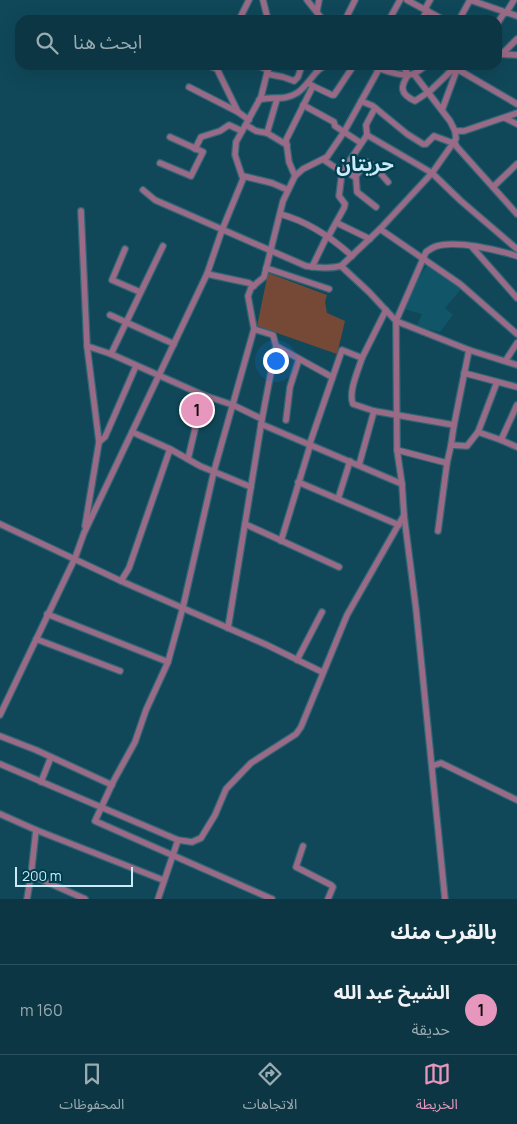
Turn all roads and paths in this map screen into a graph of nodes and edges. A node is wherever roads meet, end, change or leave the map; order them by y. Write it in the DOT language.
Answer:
graph roads {
  1 [pos="248,0"];
  2 [pos="263,0"];
  3 [pos="307,0"];
  4 [pos="319,0"];
  5 [pos="355,0"];
  6 [pos="400,0"];
  7 [pos="407,0"];
  8 [pos="430,0"];
  9 [pos="470,0"];
  10 [pos="514,0"];
  11 [pos="426,10"];
  12 [pos="316,11"];
  13 [pos="505,13"];
  14 [pos="241,15"];
  15 [pos="267,15"];
  16 [pos="319,15"];
  17 [pos="348,15"];
  18 [pos="392,15"];
  19 [pos="424,15"];
  20 [pos="435,15"];
  21 [pos="462,15"];
  22 [pos="517,16"];
  23 [pos="502,17"];
  24 [pos="517,39"];
  25 [pos="502,52"];
  26 [pos="502,54"];
  27 [pos="517,55"];
  28 [pos="217,70"];
  29 [pos="268,70"];
  30 [pos="300,70"];
  31 [pos="320,70"];
  32 [pos="351,70"];
  33 [pos="378,70"];
  34 [pos="385,70"];
  35 [pos="407,70"];
  36 [pos="418,70"];
  37 [pos="455,70"];
  38 [pos="456,70"];
  39 [pos="458,70"];
  40 [pos="411,74"];
  41 [pos="310,84"];
  42 [pos="189,87"];
  43 [pos="428,92"];
  44 [pos="277,99"];
  45 [pos="259,100"];
  46 [pos="361,101"];
  47 [pos="517,104"];
  48 [pos="303,105"];
  49 [pos="375,108"];
  50 [pos="442,110"];
  51 [pos="238,112"];
  52 [pos="517,113"];
  53 [pos="505,118"];
  54 [pos="248,122"];
  55 [pos="517,124"];
  56 [pos="242,131"];
  57 [pos="455,131"];
  58 [pos="344,132"];
  59 [pos="267,133"];
  60 [pos="367,135"];
  61 [pos="170,137"];
  62 [pos="453,142"];
  63 [pos="361,143"];
  64 [pos="287,145"];
  65 [pos="194,149"];
  66 [pos="324,160"];
  67 [pos="160,163"];
  68 [pos="517,164"];
  69 [pos="343,171"];
  70 [pos="432,173"];
  71 [pos="243,176"];
  72 [pos="295,176"];
  73 [pos="355,177"];
  74 [pos="388,182"];
  75 [pos="494,187"];
  76 [pos="143,190"];
  77 [pos="288,190"];
  78 [pos="376,207"];
  79 [pos="81,211"];
  80 [pos="280,214"];
  81 [pos="517,214"];
  82 [pos="337,223"];
  83 [pos="380,229"];
  84 [pos="222,230"];
  85 [pos="327,237"];
  86 [pos="370,239"];
  87 [pos="163,246"];
  88 [pos="472,247"];
  89 [pos="517,249"];
  90 [pos="125,250"];
  91 [pos="270,251"];
  92 [pos="352,256"];
  93 [pos="517,256"];
  94 [pos="424,258"];
  95 [pos="342,266"];
  96 [pos="312,267"];
  97 [pos="266,268"];
  98 [pos="207,274"];
  99 [pos="254,286"];
  100 [pos="329,289"];
  101 [pos="140,292"];
  102 [pos="517,298"];
  103 [pos="386,310"];
  104 [pos="110,315"];
  105 [pos="126,322"];
  106 [pos="396,322"];
  107 [pos="254,329"];
  108 [pos="517,334"];
  109 [pos="517,343"];
  110 [pos="174,344"];
  111 [pos="87,346"];
  112 [pos="276,346"];
  113 [pos="469,350"];
  114 [pos="111,354"];
  115 [pos="362,358"];
  116 [pos="299,359"];
  117 [pos="506,360"];
  118 [pos="517,364"];
  119 [pos="136,366"];
  120 [pos="464,373"];
  121 [pos="159,376"];
  122 [pos="332,377"];
  123 [pos="497,382"];
  124 [pos="517,387"];
  125 [pos="203,395"];
  126 [pos="233,405"];
  127 [pos="516,409"];
  128 [pos="374,411"];
  129 [pos="396,414"];
  130 [pos="286,420"];
  131 [pos="262,421"];
  132 [pos="454,425"];
  133 [pos="132,432"];
  134 [pos="478,432"];
  135 [pos="501,440"];
  136 [pos="99,442"];
  137 [pos="310,443"];
  138 [pos="451,444"];
  139 [pos="517,447"];
  140 [pos="170,449"];
  141 [pos="397,450"];
  142 [pos="188,459"];
  143 [pos="350,461"];
  144 [pos="447,463"];
  145 [pos="359,465"];
  146 [pos="214,471"];
  147 [pos="298,482"];
  148 [pos="402,484"];
  149 [pos="251,487"];
  150 [pos="338,499"];
  151 [pos="404,515"];
  152 [pos="0,524"];
  153 [pos="245,524"];
  154 [pos="399,525"];
  155 [pos="438,531"];
  156 [pos="84,533"];
  157 [pos="281,542"];
  158 [pos="75,558"];
  159 [pos="338,567"];
  160 [pos="121,581"];
  161 [pos="183,607"];
  162 [pos="322,612"];
  163 [pos="47,614"];
  164 [pos="228,628"];
  165 [pos="36,639"];
  166 [pos="297,660"];
  167 [pos="168,662"];
  168 [pos="120,672"];
  169 [pos="322,672"];
  170 [pos="0,715"];
  171 [pos="0,736"];
  172 [pos="50,757"];
  173 [pos="0,764"];
  174 [pos="432,766"];
  175 [pos="41,782"];
  176 [pos="112,785"];
  177 [pos="517,800"];
  178 [pos="101,808"];
  179 [pos="0,814"];
  180 [pos="36,830"];
  181 [pos="178,840"];
  182 [pos="303,846"];
  183 [pos="172,856"];
  184 [pos="31,875"];
  185 [pos="163,880"];
  186 [pos="27,899"];
  187 [pos="85,899"];
  188 [pos="158,899"];
  189 [pos="272,899"];
  190 [pos="328,899"];
  191 [pos="445,899"];
  1 -- 14 [label="street"];
  2 -- 15 [label="street"];
  3 -- 12 [label="street"];
  4 -- 12 [label="street"];
  5 -- 17 [label="street"];
  6 -- 18 [label="street"];
  7 -- 11 [label="street"];
  8 -- 11 [label="street"];
  9 -- 13 [label="street"];
  9 -- 21 [label="street"];
  10 -- 13 [label="street"];
  11 -- 19 [label="street"];
  11 -- 20 [label="street"];
  12 -- 16 [label="street"];
  13 -- 22 [label="street"];
  13 -- 23 [label="street"];
  24 -- 25 [label="street"];
  26 -- 27 [label="street"];
  28 -- 51 [label="street"];
  29 -- 30 [label="street"];
  29 -- 45 [label="street"];
  31 -- 41 [label="street"];
  32 -- 41 [label="street"];
  33 -- 46 [label="street"];
  34 -- 40 [label="street"];
  35 -- 40 [label="street"];
  36 -- 40 [label="street"];
  37 -- 43 [label="street"];
  38 -- 50 [label="street"];
  39 -- 47 [label="street"];
  40 -- 43 [label="street"];
  40 -- 43 [label="street"];
  41 -- 44 [label="street"];
  41 -- 48 [label="street"];
  42 -- 51 [label="street"];
  43 -- 50 [label="street"];
  44 -- 45 [label="street"];
  44 -- 59 [label="street"];
  45 -- 54 [label="street"];
  46 -- 49 [label="street"];
  46 -- 58 [label="street"];
  48 -- 58 [label="street"];
  48 -- 64 [label="street"];
  49 -- 60 [label="street"];
  49 -- 62 [label="street"];
  50 -- 57 [label="street"];
  51 -- 54 [label="street"];
  52 -- 53 [label="street"];
  53 -- 55 [label="street"];
  53 -- 57 [label="street"];
  54 -- 56 [label="street"];
  54 -- 59 [label="street"];
  56 -- 65 [label="street"];
  56 -- 71 [label="street"];
  57 -- 62 [label="street"];
  58 -- 63 [label="street"];
  58 -- 66 [label="street"];
  59 -- 64 [label="street"];
  60 -- 63 [label="street"];
  60 -- 70 [label="street"];
  61 -- 65 [label="street"];
  62 -- 70 [label="street"];
  62 -- 75 [label="street"];
  63 -- 69 [label="street"];
  64 -- 72 [label="street"];
  65 -- 67 [label="street"];
  66 -- 69 [label="street"];
  66 -- 72 [label="street"];
  68 -- 75 [label="street"];
  69 -- 73 [label="street"];
  69 -- 82 [label="street"];
  70 -- 83 [label="street"];
  70 -- 89 [label="street"];
  71 -- 77 [label="street"];
  71 -- 84 [label="street"];
  72 -- 77 [label="street"];
  73 -- 74 [label="street"];
  73 -- 78 [label="street"];
  75 -- 81 [label="street"];
  76 -- 84 [label="street"];
  77 -- 80 [label="street"];
  79 -- 111 [label="street"];
  80 -- 85 [label="street"];
  80 -- 91 [label="street"];
  82 -- 85 [label="street"];
  82 -- 86 [label="street"];
  83 -- 86 [label="street"];
  83 -- 94 [label="street"];
  84 -- 91 [label="street"];
  84 -- 98 [label="street"];
  85 -- 92 [label="street"];
  85 -- 96 [label="street"];
  86 -- 92 [label="street"];
  87 -- 101 [label="street"];
  88 -- 93 [label="street"];
  88 -- 94 [label="street"];
  88 -- 102 [label="street"];
  90 -- 101 [label="street"];
  91 -- 96 [label="street"];
  91 -- 97 [label="street"];
  92 -- 95 [label="street"];
  94 -- 106 [label="street"];
  94 -- 108 [label="street"];
  95 -- 96 [label="street"];
  95 -- 103 [label="street"];
  97 -- 99 [label="street"];
  97 -- 100 [label="street"];
  98 -- 99 [label="street"];
  98 -- 110 [label="street"];
  99 -- 107 [label="street"];
  101 -- 105 [label="street"];
  103 -- 106 [label="street"];
  103 -- 115 [label="street"];
  104 -- 105 [label="street"];
  105 -- 110 [label="street"];
  105 -- 114 [label="street"];
  106 -- 113 [label="street"];
  106 -- 129 [label="street"];
  107 -- 112 [label="street"];
  107 -- 126 [label="street"];
  109 -- 117 [label="street"];
  110 -- 121 [label="street"];
  111 -- 114 [label="street"];
  111 -- 136 [label="street"];
  112 -- 116 [label="street"];
  112 -- 131 [label="street"];
  113 -- 117 [label="street"];
  113 -- 120 [label="street"];
  114 -- 119 [label="street"];
  115 -- 122 [label="street"];
  115 -- 128 [label="street"];
  116 -- 122 [label="street"];
  116 -- 130 [label="street"];
  117 -- 118 [label="street"];
  119 -- 121 [label="street"];
  119 -- 136 [label="street"];
  120 -- 123 [label="street"];
  120 -- 132 [label="street"];
  121 -- 125 [label="street"];
  121 -- 133 [label="street"];
  122 -- 137 [label="street"];
  123 -- 124 [label="street"];
  123 -- 134 [label="street"];
  125 -- 126 [label="street"];
  125 -- 142 [label="street"];
  126 -- 131 [label="street"];
  126 -- 146 [label="street"];
  127 -- 135 [label="street"];
  128 -- 129 [label="street"];
  128 -- 145 [label="street"];
  129 -- 132 [label="street"];
  129 -- 141 [label="street"];
  131 -- 137 [label="street"];
  131 -- 149 [label="street"];
  132 -- 138 [label="street"];
  133 -- 140 [label="street"];
  133 -- 156 [label="street"];
  134 -- 135 [label="street"];
  134 -- 138 [label="street"];
  135 -- 139 [label="street"];
  136 -- 156 [label="street"];
  137 -- 143 [label="street"];
  137 -- 147 [label="street"];
  138 -- 144 [label="street"];
  140 -- 142 [label="street"];
  140 -- 160 [label="street"];
  141 -- 144 [label="street"];
  141 -- 148 [label="street"];
  142 -- 146 [label="street"];
  143 -- 145 [label="street"];
  143 -- 150 [label="street"];
  144 -- 155 [label="street"];
  145 -- 148 [label="street"];
  146 -- 149 [label="street"];
  146 -- 161 [label="street"];
  147 -- 150 [label="street"];
  147 -- 157 [label="street"];
  148 -- 151 [label="street"];
  149 -- 153 [label="street"];
  150 -- 154 [label="street"];
  151 -- 154 [label="street"];
  151 -- 174 [label="street"];
  152 -- 158 [label="street"];
  153 -- 157 [label="street"];
  153 -- 164 [label="street"];
  154 -- 169 [label="street"];
  156 -- 158 [label="street"];
  157 -- 159 [label="street"];
  158 -- 160 [label="street"];
  158 -- 163 [label="street"];
  160 -- 161 [label="street"];
  161 -- 164 [label="street"];
  161 -- 167 [label="street"];
  162 -- 166 [label="street"];
  163 -- 165 [label="street"];
  163 -- 167 [label="street"];
  164 -- 166 [label="street"];
  165 -- 168 [label="street"];
  165 -- 170 [label="street"];
  166 -- 169 [label="street"];
  167 -- 176 [label="street"];
  169 -- 181 [label="street"];
  171 -- 172 [label="street"];
  172 -- 175 [label="street"];
  172 -- 176 [label="street"];
  173 -- 175 [label="street"];
  174 -- 177 [label="street"];
  174 -- 191 [label="street"];
  175 -- 178 [label="street"];
  176 -- 178 [label="street"];
  178 -- 181 [label="street"];
  178 -- 183 [label="street"];
  179 -- 180 [label="street"];
  180 -- 184 [label="street"];
  180 -- 185 [label="street"];
  181 -- 183 [label="street"];
  182 -- 190 [label="street"];
  183 -- 185 [label="street"];
  183 -- 189 [label="street"];
  184 -- 186 [label="street"];
  184 -- 187 [label="street"];
  185 -- 188 [label="street"];
}
